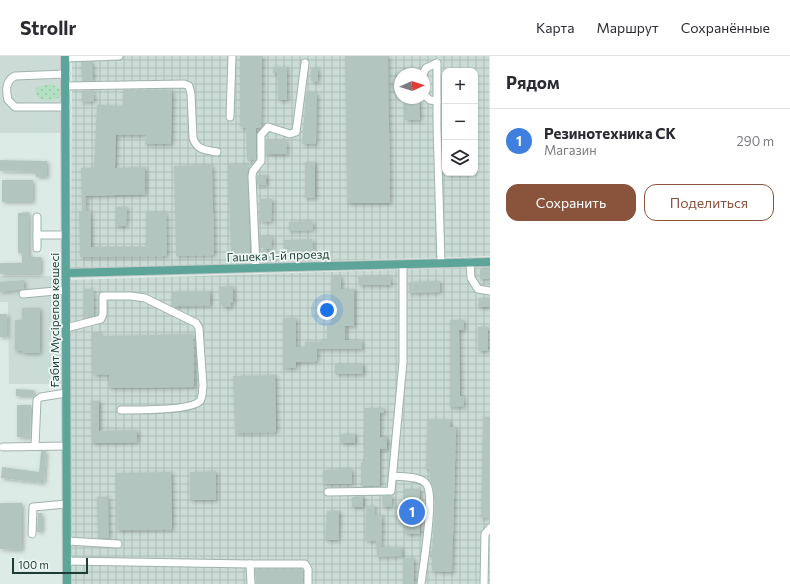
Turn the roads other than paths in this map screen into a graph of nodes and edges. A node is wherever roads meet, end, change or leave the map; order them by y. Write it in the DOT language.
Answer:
graph roads {
  1 [pos="119,56"];
  2 [pos="232,56"];
  3 [pos="65,57"];
  4 [pos="305,63"];
  5 [pos="426,68"];
  6 [pos="66,74"];
  7 [pos="66,86"];
  8 [pos="430,100"];
  9 [pos="436,101"];
  10 [pos="66,107"];
  11 [pos="230,117"];
  12 [pos="217,152"];
  13 [pos="37,217"];
  14 [pos="37,235"];
  15 [pos="66,235"];
  16 [pos="37,248"];
  17 [pos="470,262"];
  18 [pos="490,262"];
  19 [pos="441,263"];
  20 [pos="403,264"];
  21 [pos="256,268"];
  22 [pos="66,273"];
  23 [pos="66,290"];
  24 [pos="490,291"];
  25 [pos="23,294"];
  26 [pos="66,328"];
  27 [pos="66,393"];
  28 [pos="121,410"];
  29 [pos="35,446"];
  30 [pos="66,446"];
  31 [pos="3,447"];
  32 [pos="393,476"];
  33 [pos="328,492"];
  34 [pos="67,504"];
  35 [pos="490,528"];
  36 [pos="32,534"];
  37 [pos="67,541"];
  38 [pos="118,544"];
  39 [pos="67,561"];
  40 [pos="250,564"];
  41 [pos="67,584"];
  42 [pos="251,584"];
  43 [pos="308,584"];
  44 [pos="421,584"];
  45 [pos="484,584"];
  1 -- 3 [label="street"];
  2 -- 11 [label="street"];
  3 -- 6 [label="main road, Ғабит Мүсірепов көшесі"];
  4 -- 21 [label="street"];
  5 -- 9 [label="street"];
  6 -- 7 [label="main road, Ғабит Мүсірепов көшесі"];
  6 -- 10 [label="street"];
  7 -- 10 [label="main road, Ғабит Мүсірепов көшесі"];
  7 -- 12 [label="street"];
  8 -- 9 [label="street"];
  9 -- 19 [label="street"];
  10 -- 15 [label="main road, Ғабит Мүсірепов көшесі"];
  13 -- 14 [label="street"];
  14 -- 15 [label="street"];
  14 -- 16 [label="street"];
  15 -- 22 [label="main road, Ғабит Мүсірепов көшесі"];
  17 -- 18 [label="main road, Гашека 1-й проезд"];
  17 -- 19 [label="main road, Гашека 1-й проезд"];
  17 -- 24 [label="street"];
  19 -- 20 [label="main road, Гашека 1-й проезд"];
  20 -- 21 [label="main road, Гашека 1-й проезд"];
  20 -- 32 [label="street"];
  21 -- 22 [label="main road, Гашека 1-й проезд"];
  22 -- 23 [label="main road, Ғабит Мүсірепов көшесі"];
  23 -- 25 [label="street"];
  23 -- 26 [label="main road, Ғабит Мүсірепов көшесі"];
  26 -- 27 [label="main road, Ғабит Мүсірепов көшесі"];
  26 -- 28 [label="street"];
  27 -- 29 [label="street"];
  27 -- 30 [label="main road, Ғабит Мүсірепов көшесі"];
  29 -- 30 [label="street"];
  29 -- 31 [label="street"];
  30 -- 34 [label="main road, Ғабит Мүсірепов көшесі"];
  32 -- 33 [label="street"];
  32 -- 44 [label="street"];
  34 -- 36 [label="street"];
  34 -- 37 [label="main road, Ғабит Мүсірепов көшесі"];
  35 -- 45 [label="street"];
  37 -- 38 [label="street"];
  37 -- 39 [label="main road, Ғабит Мүсірепов көшесі"];
  39 -- 40 [label="street"];
  39 -- 41 [label="main road, Ғабит Мүсірепов көшесі"];
  40 -- 42 [label="street"];
  40 -- 43 [label="street"];
}
